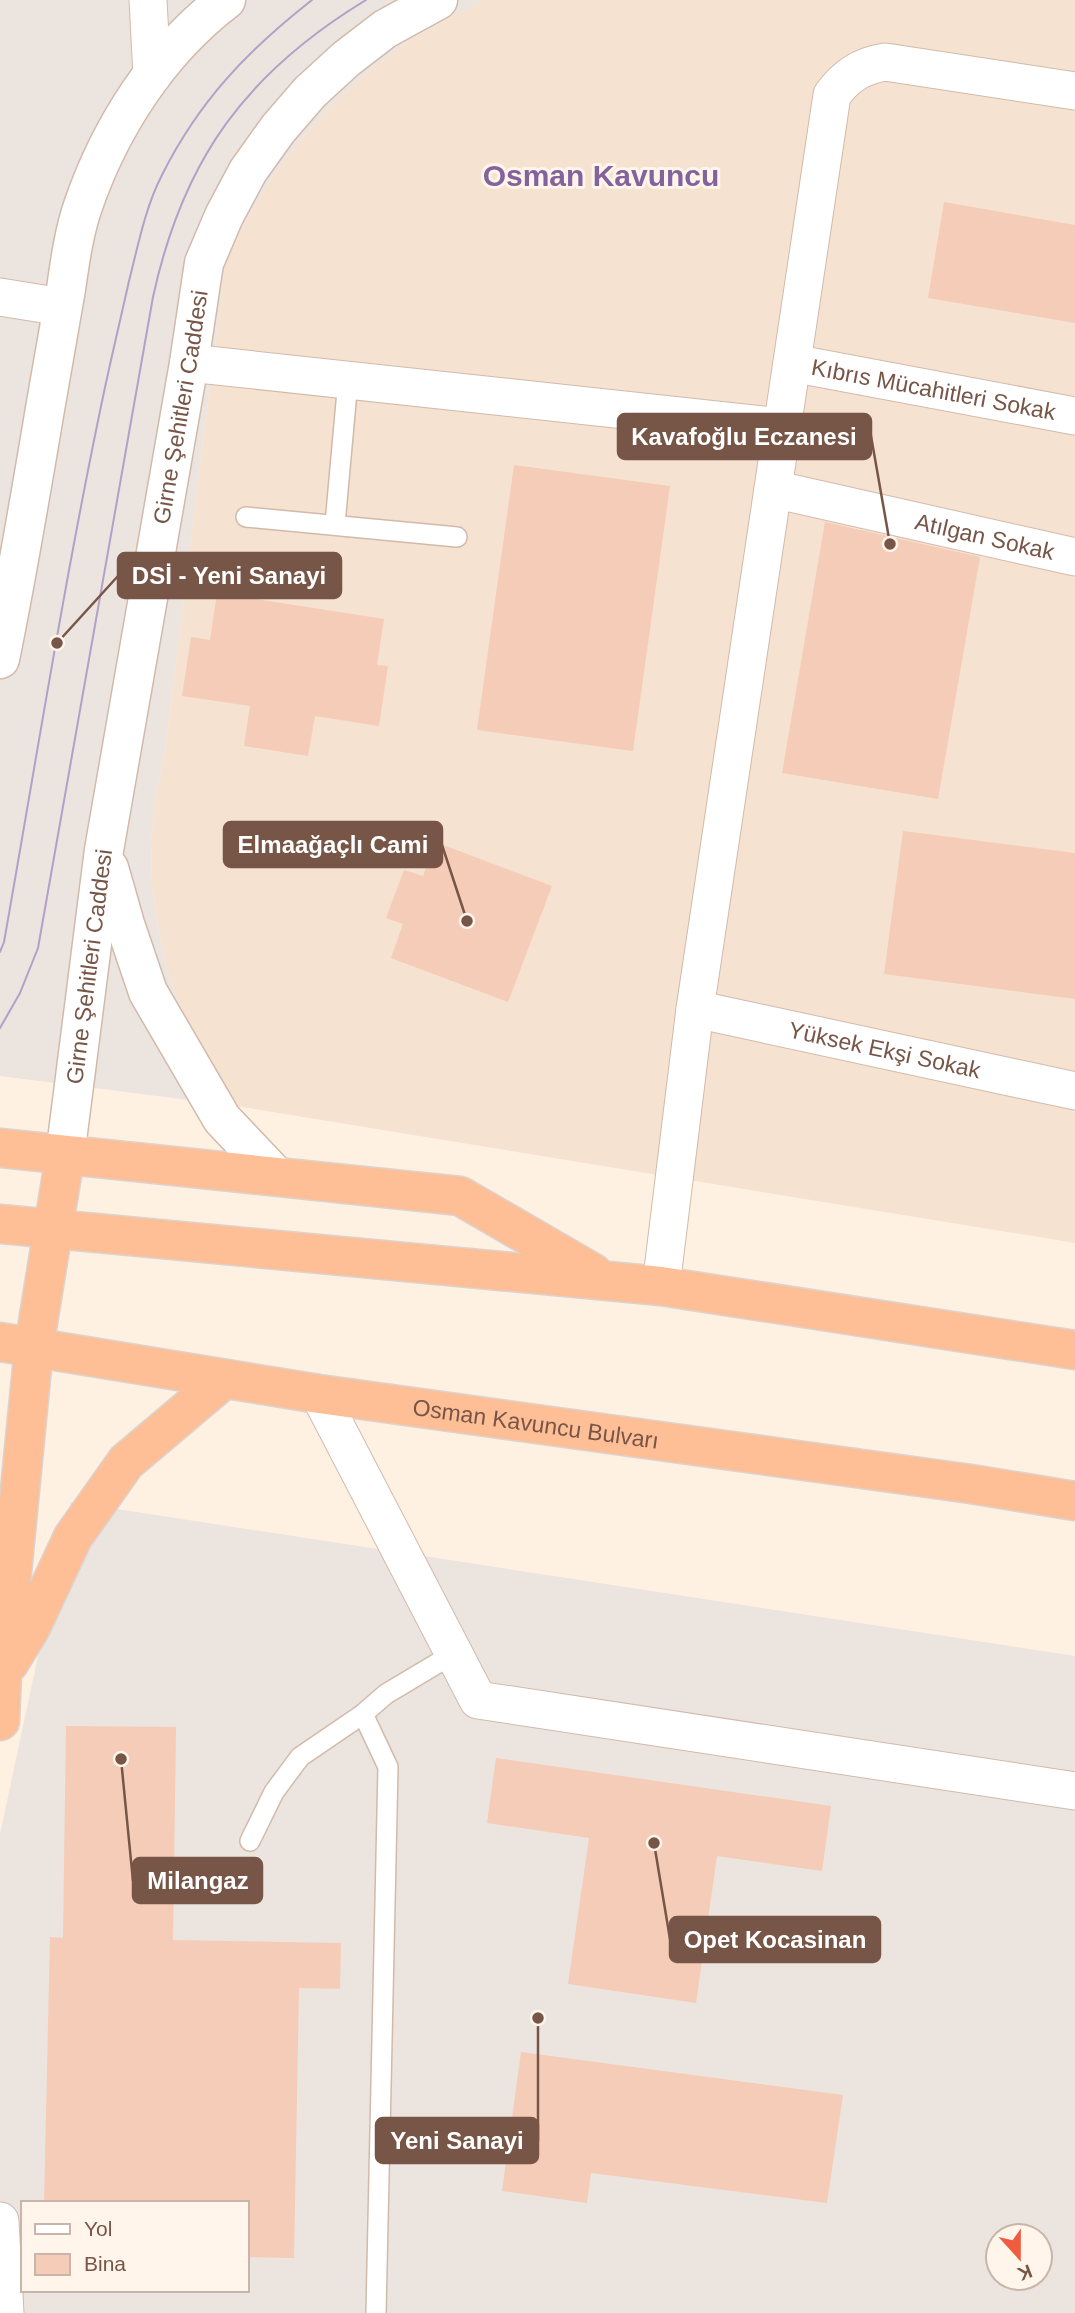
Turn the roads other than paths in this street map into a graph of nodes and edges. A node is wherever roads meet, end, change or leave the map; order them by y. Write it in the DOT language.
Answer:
graph roads {
  1 [pos="148,0"];
  2 [pos="226,0"];
  3 [pos="438,0"];
  4 [pos="152,76"];
  5 [pos="1075,91"];
  6 [pos="0,297"];
  7 [pos="62,307"];
  8 [pos="189,363"];
  9 [pos="792,363"];
  10 [pos="348,380"];
  11 [pos="1075,416"];
  12 [pos="782,427"];
  13 [pos="773,489"];
  14 [pos="246,517"];
  15 [pos="335,524"];
  16 [pos="457,537"];
  17 [pos="11,545"];
  18 [pos="1075,557"];
  19 [pos="0,659"];
  20 [pos="104,850"];
  21 [pos="695,1009"];
  22 [pos="1075,1091"];
  23 [pos="0,1148"];
  24 [pos="65,1156"];
  25 [pos="276,1176"];
  26 [pos="0,1224"];
  27 [pos="53,1229"];
  28 [pos="604,1280"];
  29 [pos="661,1286"];
  30 [pos="17,1344"];
  31 [pos="1075,1350"];
  32 [pos="223,1380"];
  33 [pos="319,1394"];
  34 [pos="1075,1501"];
  35 [pos="453,1654"];
  36 [pos="2,1674"];
  37 [pos="363,1714"];
  38 [pos="0,1721"];
  39 [pos="1075,1791"];
  40 [pos="250,1841"];
  41 [pos="0,2221"];
  42 [pos="5,2313"];
  43 [pos="376,2313"];
  1 -- 4 [label="street"];
  2 -- 4 [label="street"];
  3 -- 8 [label="street, Girne Şehitleri Caddesi"];
  4 -- 7 [label="street"];
  5 -- 9 [label="street"];
  6 -- 7 [label="street"];
  7 -- 17 [label="street"];
  8 -- 10 [label="street"];
  8 -- 20 [label="street, Girne Şehitleri Caddesi"];
  9 -- 11 [label="street, Kıbrıs Mücahitleri Sokak"];
  9 -- 12 [label="street"];
  10 -- 12 [label="street"];
  10 -- 15 [label="lane"];
  12 -- 13 [label="street"];
  13 -- 18 [label="street, Atılgan Sokak"];
  13 -- 21 [label="street"];
  14 -- 15 [label="lane"];
  15 -- 16 [label="lane"];
  17 -- 19 [label="street"];
  20 -- 24 [label="street, Girne Şehitleri Caddesi"];
  20 -- 25 [label="street"];
  21 -- 22 [label="street, Yüksek Ekşi Sokak"];
  21 -- 29 [label="street"];
  23 -- 24 [label="highway"];
  24 -- 25 [label="highway"];
  24 -- 27 [label="highway"];
  25 -- 28 [label="highway"];
  26 -- 27 [label="highway"];
  27 -- 28 [label="highway"];
  27 -- 30 [label="highway"];
  28 -- 29 [label="highway"];
  29 -- 31 [label="highway"];
  30 -- 32 [label="highway, Osman Kavuncu Bulvarı"];
  30 -- 36 [label="highway"];
  32 -- 33 [label="highway, Osman Kavuncu Bulvarı"];
  32 -- 36 [label="highway"];
  33 -- 34 [label="highway, Osman Kavuncu Bulvarı"];
  33 -- 35 [label="street"];
  35 -- 37 [label="lane"];
  35 -- 39 [label="street"];
  36 -- 38 [label="highway"];
  37 -- 40 [label="lane"];
  37 -- 43 [label="lane"];
  41 -- 42 [label="street"];
}
